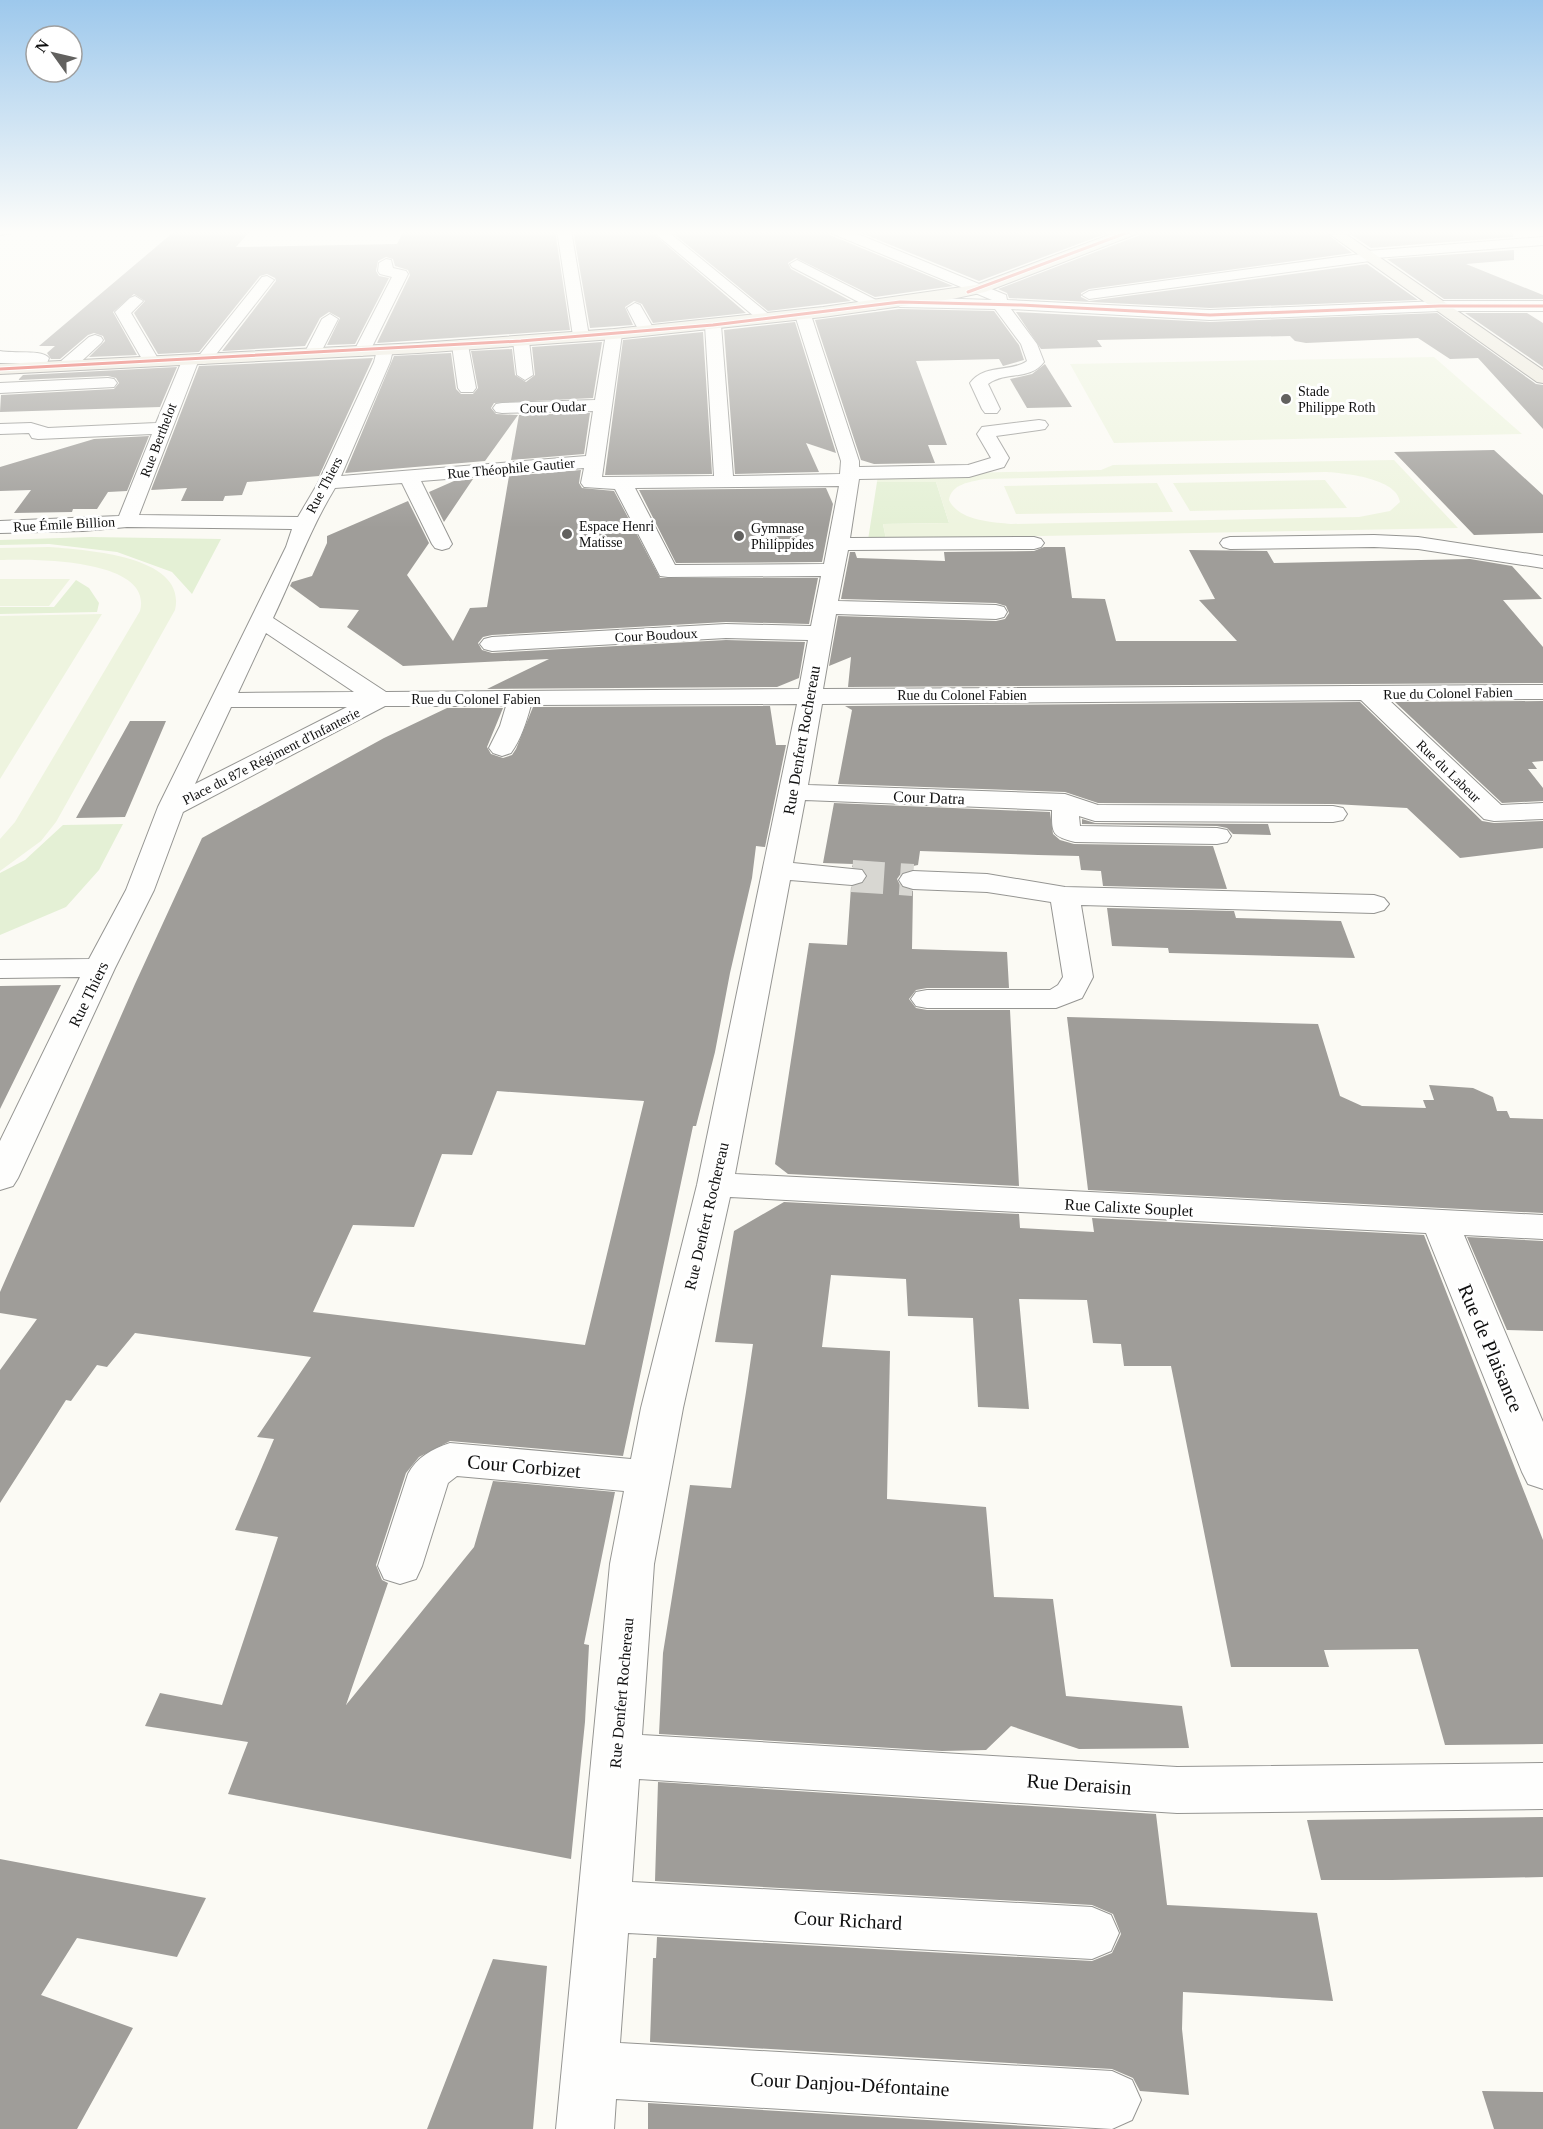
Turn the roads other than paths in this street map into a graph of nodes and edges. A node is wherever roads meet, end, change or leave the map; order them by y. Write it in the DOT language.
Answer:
graph roads {
  1 [pos="133,329"];
  2 [pos="224,329"];
  3 [pos="325,329"];
  4 [pos="373,329"];
  5 [pos="580,329"];
  6 [pos="663,329"];
  7 [pos="713,329"];
  8 [pos="808,329"];
  9 [pos="1018,329"];
  10 [pos="1473,329"];
  11 [pos="647,331"];
  12 [pos="614,334"];
  13 [pos="581,336"];
  14 [pos="95,340"];
  15 [pos="521,341"];
  16 [pos="460,345"];
  17 [pos="1,348"];
  18 [pos="385,350"];
  19 [pos="362,351"];
  20 [pos="312,354"];
  21 [pos="197,360"];
  22 [pos="152,362"];
  23 [pos="66,366"];
  24 [pos="38,367"];
  25 [pos="0,369"];
  26 [pos="525,375"];
  27 [pos="1543,378"];
  28 [pos="108,383"];
  29 [pos="0,388"];
  30 [pos="467,388"];
  31 [pos="603,405"];
  32 [pos="502,408"];
  33 [pos="992,409"];
  34 [pos="600,423"];
  35 [pos="543,424"];
  36 [pos="577,424"];
  37 [pos="520,425"];
  38 [pos="1040,425"];
  39 [pos="162,428"];
  40 [pos="0,429"];
  41 [pos="38,434"];
  42 [pos="0,442"];
  43 [pos="595,461"];
  44 [pos="848,476"];
  45 [pos="409,477"];
  46 [pos="724,481"];
  47 [pos="328,483"];
  48 [pos="622,483"];
  49 [pos="127,521"];
  50 [pos="304,523"];
  51 [pos="0,527"];
  52 [pos="1034,543"];
  53 [pos="1230,543"];
  54 [pos="442,544"];
  55 [pos="838,544"];
  56 [pos="1543,562"];
  57 [pos="833,570"];
  58 [pos="826,607"];
  59 [pos="996,612"];
  60 [pos="260,619"];
  61 [pos="821,633"];
  62 [pos="492,645"];
  63 [pos="1543,692"];
  64 [pos="1368,694"];
  65 [pos="810,696"];
  66 [pos="381,699"];
  67 [pos="520,699"];
  68 [pos="221,700"];
  69 [pos="502,748"];
  70 [pos="792,792"];
  71 [pos="1065,802"];
  72 [pos="171,807"];
  73 [pos="1543,811"];
  74 [pos="1333,814"];
  75 [pos="1217,836"];
  76 [pos="776,870"];
  77 [pos="852,876"];
  78 [pos="913,880"];
  79 [pos="1065,896"];
  80 [pos="1374,904"];
  81 [pos="100,968"];
  82 [pos="0,969"];
  83 [pos="927,999"];
  84 [pos="0,1178"];
  85 [pos="715,1185"];
  86 [pos="1440,1223"];
  87 [pos="1543,1227"];
  88 [pos="1543,1472"];
  89 [pos="648,1477"];
  90 [pos="400,1566"];
  91 [pos="615,1755"];
  92 [pos="1543,1786"];
  93 [pos="604,1906"];
  94 [pos="1092,1933"];
  95 [pos="589,2069"];
  96 [pos="1112,2100"];
  97 [pos="585,2129"];
  1 -- 22 [label="street"];
  2 -- 21 [label="street, Rue Berthelot"];
  3 -- 20 [label="street"];
  4 -- 19 [label="street"];
  5 -- 13 [label="street"];
  6 -- 11 [label="main road"];
  7 -- 46 [label="street"];
  8 -- 44 [label="street, Rue Denfert Rochereau"];
  9 -- 33 [label="street"];
  10 -- 27 [label="main road"];
  11 -- 12 [label="main road"];
  12 -- 13 [label="main road"];
  12 -- 31 [label="street"];
  13 -- 15 [label="main road"];
  14 -- 23 [label="street"];
  15 -- 16 [label="main road"];
  15 -- 26 [label="street"];
  16 -- 18 [label="main road"];
  16 -- 30 [label="street"];
  17 -- 24 [label="street"];
  18 -- 19 [label="main road"];
  18 -- 47 [label="street, Rue Thiers"];
  19 -- 20 [label="main road"];
  20 -- 21 [label="main road"];
  21 -- 22 [label="main road"];
  21 -- 39 [label="street, Rue Berthelot"];
  22 -- 23 [label="main road"];
  23 -- 24 [label="main road"];
  24 -- 25 [label="main road"];
  28 -- 29 [label="street"];
  31 -- 32 [label="street, Cour Oudar"];
  31 -- 34 [label="street"];
  34 -- 36 [label="street"];
  34 -- 43 [label="street"];
  35 -- 37 [label="street"];
  38 -- 44 [label="street, Rue Théophile Gautier"];
  39 -- 41 [label="street"];
  39 -- 49 [label="street, Rue Berthelot"];
  40 -- 41 [label="street"];
  41 -- 42 [label="street"];
  43 -- 45 [label="street, Rue Théophile Gautier"];
  43 -- 48 [label="street, Rue Théophile Gautier"];
  44 -- 46 [label="street, Rue Théophile Gautier"];
  44 -- 55 [label="street, Rue Denfert Rochereau"];
  45 -- 47 [label="street, Rue Théophile Gautier"];
  45 -- 54 [label="street"];
  46 -- 48 [label="street, Rue Théophile Gautier"];
  47 -- 50 [label="street, Rue Thiers"];
  48 -- 57 [label="street"];
  49 -- 50 [label="street, Rue Émile Billion"];
  49 -- 51 [label="street, Rue Émile Billion"];
  50 -- 60 [label="street, Rue Thiers"];
  52 -- 55 [label="street"];
  53 -- 56 [label="street"];
  55 -- 57 [label="street, Rue Denfert Rochereau"];
  57 -- 58 [label="street, Rue Denfert Rochereau"];
  58 -- 59 [label="street"];
  58 -- 61 [label="street, Rue Denfert Rochereau"];
  60 -- 66 [label="street, Place du 87e Régiment d'Infanterie"];
  60 -- 68 [label="street, Place du 87e Régiment d'Infanterie"];
  61 -- 62 [label="street, Cour Boudoux"];
  61 -- 65 [label="street, Rue Denfert Rochereau"];
  63 -- 64 [label="street, Rue du Colonel Fabien"];
  64 -- 65 [label="street, Rue du Colonel Fabien"];
  64 -- 73 [label="street, Rue du Labeur"];
  65 -- 67 [label="street, Rue du Colonel Fabien"];
  65 -- 70 [label="street, Rue Denfert Rochereau"];
  66 -- 67 [label="street, Rue du Colonel Fabien"];
  66 -- 68 [label="street, Place du 87e Régiment d'Infanterie"];
  66 -- 72 [label="street, Place du 87e Régiment d'Infanterie"];
  67 -- 69 [label="street"];
  68 -- 72 [label="street, Place du 87e Régiment d'Infanterie"];
  70 -- 71 [label="street, Cour Datra"];
  70 -- 76 [label="street, Rue Denfert Rochereau"];
  71 -- 74 [label="street, Cour Datra"];
  71 -- 75 [label="street"];
  72 -- 81 [label="street, Rue Thiers"];
  76 -- 77 [label="street"];
  76 -- 85 [label="street, Rue Denfert Rochereau"];
  78 -- 79 [label="street"];
  79 -- 80 [label="street"];
  79 -- 83 [label="street"];
  81 -- 82 [label="street"];
  81 -- 84 [label="street, Rue Thiers"];
  85 -- 86 [label="street, Rue Calixte Souplet"];
  85 -- 89 [label="street, Rue Denfert Rochereau"];
  86 -- 87 [label="street, Rue Calixte Souplet"];
  86 -- 88 [label="street, Rue de Plaisance"];
  89 -- 90 [label="street, Cour Corbizet"];
  89 -- 91 [label="street, Rue Denfert Rochereau"];
  91 -- 92 [label="street, Rue Deraisin"];
  91 -- 93 [label="street, Rue Denfert Rochereau"];
  93 -- 94 [label="street, Cour Richard"];
  93 -- 95 [label="street, Rue Denfert Rochereau"];
  95 -- 96 [label="street, Cour Danjou-Défontaine"];
  95 -- 97 [label="street, Rue Denfert Rochereau"];
}
